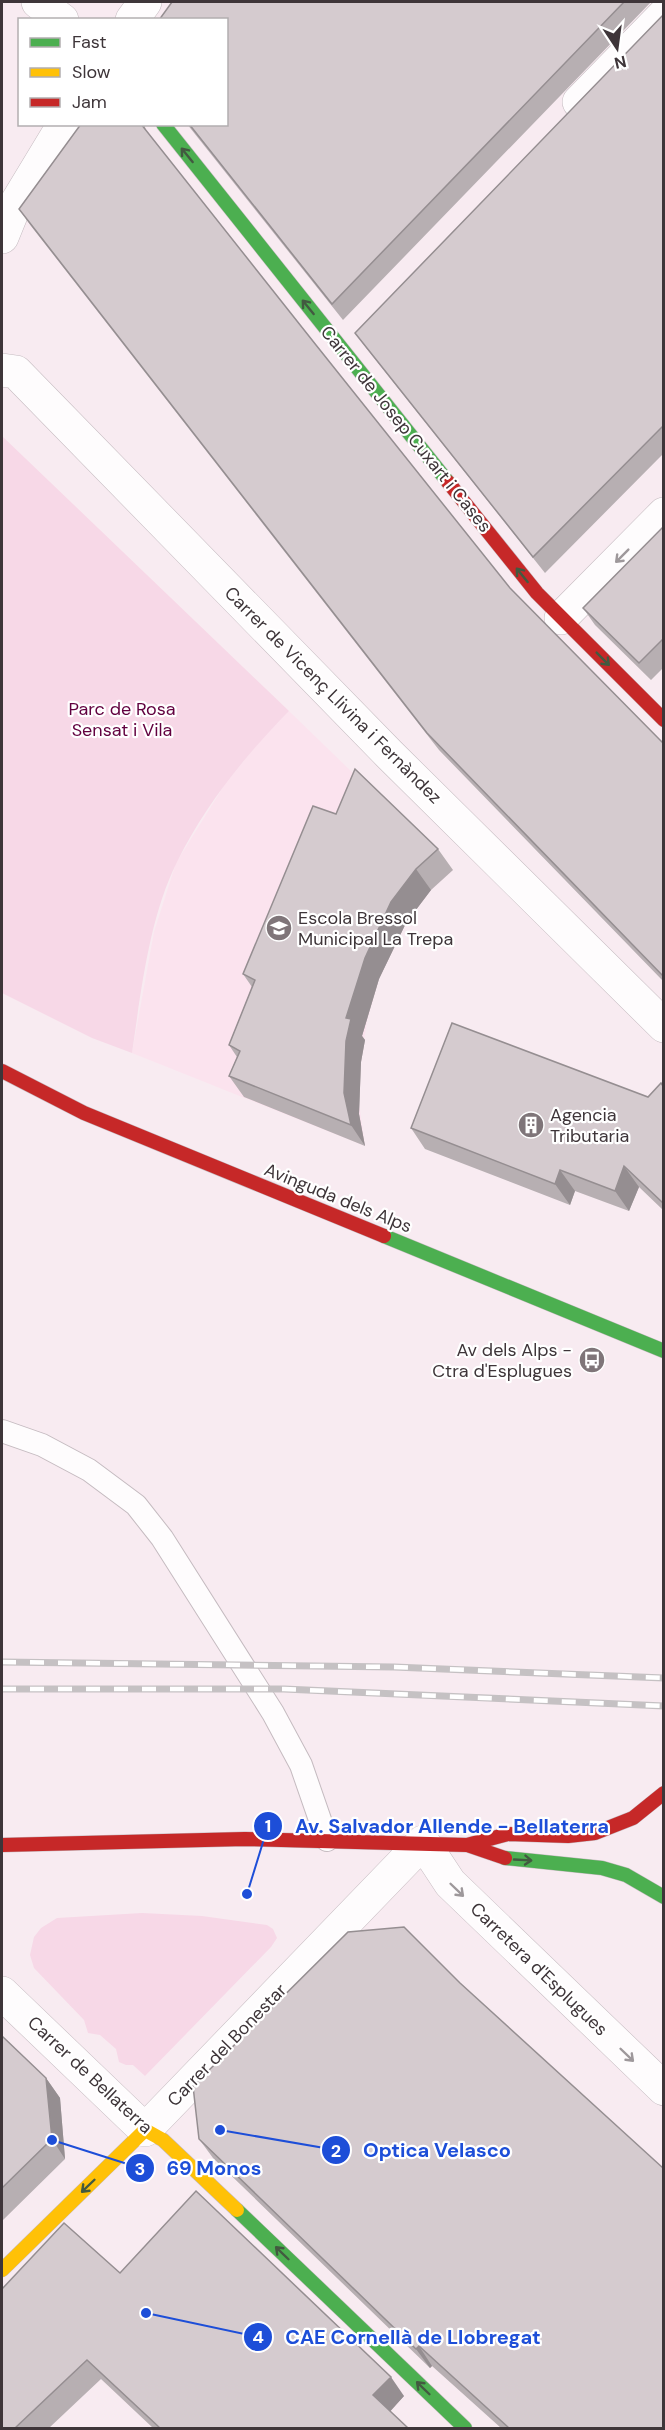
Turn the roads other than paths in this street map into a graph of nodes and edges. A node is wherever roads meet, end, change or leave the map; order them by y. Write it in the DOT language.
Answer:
graph roads {
  1 [pos="38,2"];
  2 [pos="145,2"];
  3 [pos="663,15"];
  4 [pos="59,18"];
  5 [pos="133,18"];
  6 [pos="63,126"];
  7 [pos="165,126"];
  8 [pos="556,126"];
  9 [pos="2,237"];
  10 [pos="366,323"];
  11 [pos="341,349"];
  12 [pos="2,370"];
  13 [pos="663,514"];
  14 [pos="561,618"];
  15 [pos="663,720"];
  16 [pos="663,1026"];
  17 [pos="2,1071"];
  18 [pos="663,1351"];
  19 [pos="2,1431"];
  20 [pos="663,1793"];
  21 [pos="327,1840"];
  22 [pos="423,1842"];
  23 [pos="2,1845"];
  24 [pos="467,1845"];
  25 [pos="663,1897"];
  26 [pos="2,1993"];
  27 [pos="663,2089"];
  28 [pos="145,2130"];
  29 [pos="2,2270"];
  30 [pos="465,2428"];
  1 -- 4 [label="street"];
  2 -- 5 [label="street"];
  3 -- 8 [label="street"];
  6 -- 9 [label="street"];
  11 -- 7 [label="street, Carrer de Josep Cuxart i Cases, one-way"];
  10 -- 11 [label="street"];
  14 -- 11 [label="street, Carrer de Josep Cuxart i Cases, one-way"];
  12 -- 16 [label="street, Carrer de Vicenç Llivina i Fernàndez"];
  13 -- 14 [label="street, one-way"];
  14 -- 15 [label="street, Carrer de Josep Cuxart i Cases, one-way"];
  17 -- 18 [label="street, Avinguda dels Alps"];
  19 -- 21 [label="lane"];
  20 -- 24 [label="street"];
  21 -- 22 [label="street"];
  21 -- 23 [label="street"];
  22 -- 24 [label="street"];
  22 -- 27 [label="street, Carretera d'Esplugues, one-way"];
  22 -- 28 [label="street, Carrer del Bonestar"];
  24 -- 25 [label="street, one-way"];
  26 -- 28 [label="street, Carrer de Bellaterra"];
  28 -- 29 [label="street, Carrer del Bonestar, one-way"];
  30 -- 28 [label="street, Carrer de Bellaterra, one-way"];
}
